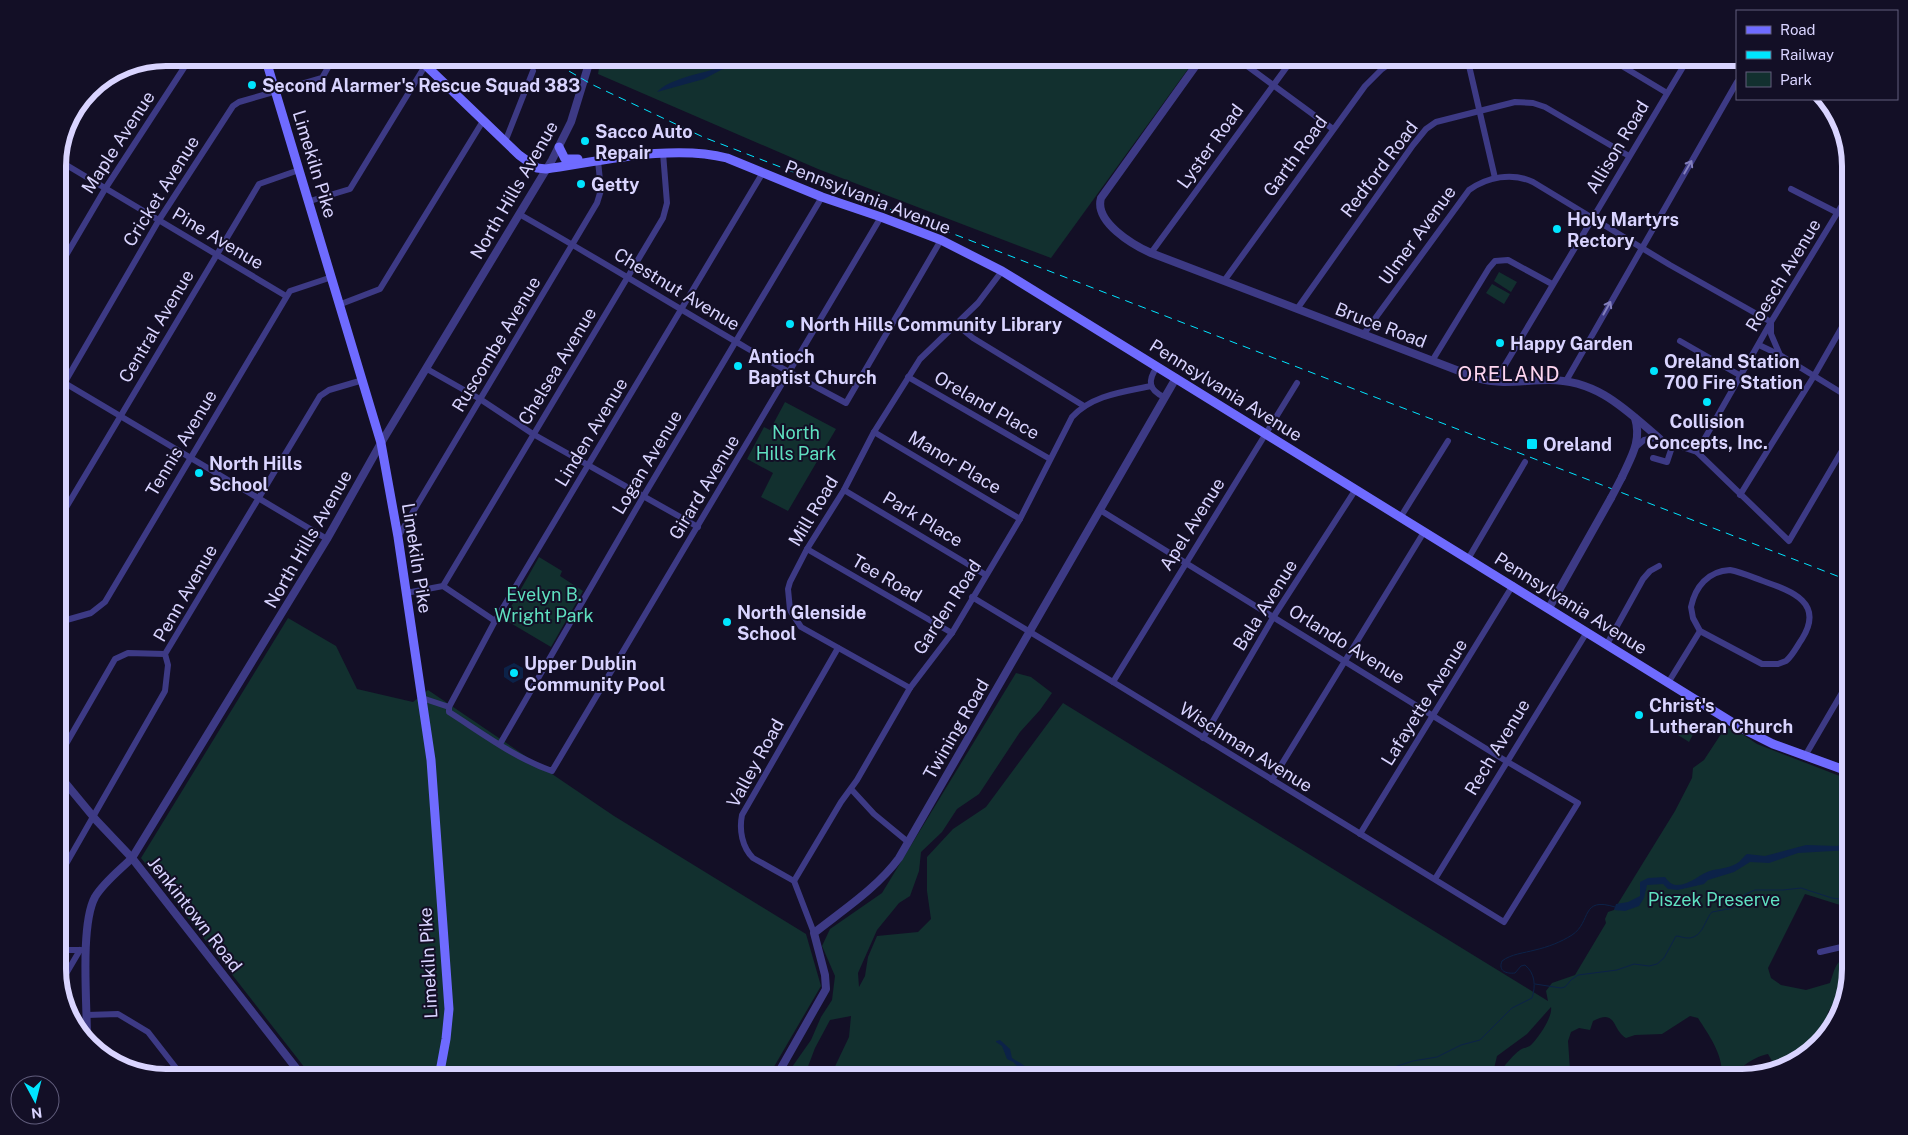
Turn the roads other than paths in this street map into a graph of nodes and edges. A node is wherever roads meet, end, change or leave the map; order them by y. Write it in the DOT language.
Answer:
graph roads {
  1 [pos="186,66"];
  2 [pos="268,66"];
  3 [pos="329,66"];
  4 [pos="425,66"];
  5 [pos="588,66"];
  6 [pos="1196,66"];
  7 [pos="1246,66"];
  8 [pos="1288,66"];
  9 [pos="1387,66"];
  10 [pos="1469,66"];
  11 [pos="1621,66"];
  12 [pos="1684,66"];
  13 [pos="533,71"];
  14 [pos="1736,84"];
  15 [pos="1273,86"];
  16 [pos="276,92"];
  17 [pos="1667,92"];
  18 [pos="1479,111"];
  19 [pos="482,121"];
  20 [pos="1334,129"];
  21 [pos="505,142"];
  22 [pos="559,147"];
  23 [pos="663,153"];
  24 [pos="1629,156"];
  25 [pos="598,161"];
  26 [pos="66,165"];
  27 [pos="546,169"];
  28 [pos="299,170"];
  29 [pos="762,174"];
  30 [pos="1495,178"];
  31 [pos="104,189"];
  32 [pos="1791,189"];
  33 [pos="822,197"];
  34 [pos="310,201"];
  35 [pos="1842,206"];
  36 [pos="1838,213"];
  37 [pos="519,214"];
  38 [pos="881,217"];
  39 [pos="1593,217"];
  40 [pos="159,220"];
  41 [pos="941,240"];
  42 [pos="572,246"];
  43 [pos="1642,247"];
  44 [pos="1152,253"];
  45 [pos="66,255"];
  46 [pos="216,255"];
  47 [pos="1002,271"];
  48 [pos="332,277"];
  49 [pos="628,278"];
  50 [pos="1224,280"];
  51 [pos="1552,284"];
  52 [pos="286,296"];
  53 [pos="340,304"];
  54 [pos="682,309"];
  55 [pos="1297,309"];
  56 [pos="1771,322"];
  57 [pos="956,324"];
  58 [pos="1842,327"];
  59 [pos="1363,335"];
  60 [pos="1680,341"];
  61 [pos="735,342"];
  62 [pos="1759,345"];
  63 [pos="1780,355"];
  64 [pos="1432,361"];
  65 [pos="1157,367"];
  66 [pos="427,369"];
  67 [pos="789,373"];
  68 [pos="1740,376"];
  69 [pos="1814,376"];
  70 [pos="908,377"];
  71 [pos="1176,378"];
  72 [pos="362,380"];
  73 [pos="66,381"];
  74 [pos="1566,381"];
  75 [pos="1498,382"];
  76 [pos="1296,383"];
  77 [pos="66,384"];
  78 [pos="1151,386"];
  79 [pos="1842,393"];
  80 [pos="1164,397"];
  81 [pos="480,399"];
  82 [pos="1084,406"];
  83 [pos="120,416"];
  84 [pos="1634,416"];
  85 [pos="874,432"];
  86 [pos="533,434"];
  87 [pos="1266,434"];
  88 [pos="1660,439"];
  89 [pos="1448,442"];
  90 [pos="381,443"];
  91 [pos="1673,444"];
  92 [pos="1637,446"];
  93 [pos="1842,451"];
  94 [pos="1697,452"];
  95 [pos="189,457"];
  96 [pos="1653,458"];
  97 [pos="1050,459"];
  98 [pos="1525,462"];
  99 [pos="589,464"];
  100 [pos="1356,489"];
  101 [pos="844,490"];
  102 [pos="1740,495"];
  103 [pos="643,497"];
  104 [pos="258,499"];
  105 [pos="66,507"];
  106 [pos="1100,510"];
  107 [pos="1400,518"];
  108 [pos="1020,519"];
  109 [pos="698,527"];
  110 [pos="1424,532"];
  111 [pos="398,537"];
  112 [pos="327,539"];
  113 [pos="807,549"];
  114 [pos="1468,559"];
  115 [pos="1186,562"];
  116 [pos="1659,566"];
  117 [pos="986,574"];
  118 [pos="443,586"];
  119 [pos="1513,586"];
  120 [pos="406,593"];
  121 [pos="972,597"];
  122 [pos="1549,608"];
  123 [pos="1274,616"];
  124 [pos="66,620"];
  125 [pos="495,621"];
  126 [pos="1700,631"];
  127 [pos="1030,632"];
  128 [pos="1587,632"];
  129 [pos="952,633"];
  130 [pos="1607,644"];
  131 [pos="838,648"];
  132 [pos="165,654"];
  133 [pos="1345,660"];
  134 [pos="1113,682"];
  135 [pos="1668,683"];
  136 [pos="910,688"];
  137 [pos="1842,693"];
  138 [pos="422,698"];
  139 [pos="449,706"];
  140 [pos="1434,715"];
  141 [pos="1203,738"];
  142 [pos="66,744"];
  143 [pos="500,744"];
  144 [pos="1805,756"];
  145 [pos="1506,761"];
  146 [pos="1842,769"];
  147 [pos="1272,780"];
  148 [pos="66,784"];
  149 [pos="851,789"];
  150 [pos="93,817"];
  151 [pos="1360,834"];
  152 [pos="908,842"];
  153 [pos="132,858"];
  154 [pos="66,864"];
  155 [pos="1435,879"];
  156 [pos="794,882"];
  157 [pos="1504,922"];
  158 [pos="814,933"];
  159 [pos="1842,947"];
  160 [pos="66,950"];
  161 [pos="83,950"];
  162 [pos="1820,952"];
  163 [pos="66,975"];
  164 [pos="87,1015"];
  165 [pos="87,1030"];
  166 [pos="176,1069"];
  167 [pos="296,1069"];
  168 [pos="441,1069"];
  169 [pos="781,1069"];
  1 -- 31 [label="street, Maple Avenue"];
  2 -- 16 [label="main road, Limekiln Pike"];
  3 -- 16 [label="street, Cricket Avenue"];
  4 -- 19 [label="main road"];
  4 -- 34 [label="street"];
  5 -- 22 [label="street, North Hills Avenue"];
  6 -- 44 [label="street, Bruce Road"];
  7 -- 15 [label="street"];
  8 -- 15 [label="street, Lyster Road"];
  9 -- 20 [label="street, Garth Road"];
  10 -- 18 [label="street"];
  11 -- 17 [label="street"];
  12 -- 17 [label="street, Allison Road"];
  13 -- 21 [label="street"];
  43 -- 14 [label="street, one-way"];
  15 -- 20 [label="street"];
  15 -- 44 [label="street, Lyster Road"];
  16 -- 28 [label="main road, Limekiln Pike"];
  16 -- 40 [label="street, Cricket Avenue"];
  17 -- 24 [label="street, Allison Road"];
  18 -- 24 [label="street, Redford Road"];
  18 -- 30 [label="street"];
  18 -- 55 [label="street, Redford Road"];
  19 -- 21 [label="main road"];
  19 -- 53 [label="street"];
  20 -- 50 [label="street, Garth Road"];
  21 -- 27 [label="main road"];
  22 -- 25 [label="main road"];
  22 -- 27 [label="street, North Hills Avenue"];
  23 -- 25 [label="main road, Pennsylvania Avenue"];
  23 -- 29 [label="main road, Pennsylvania Avenue"];
  23 -- 49 [label="street, Chelsea Avenue"];
  24 -- 39 [label="street, Allison Road"];
  25 -- 27 [label="main road, Pennsylvania Avenue"];
  25 -- 42 [label="street, Ruscombe Avenue"];
  26 -- 31 [label="street, Pine Avenue"];
  27 -- 37 [label="street, North Hills Avenue"];
  28 -- 34 [label="main road, Limekiln Pike"];
  28 -- 46 [label="street, Central Avenue"];
  29 -- 33 [label="main road, Pennsylvania Avenue"];
  29 -- 54 [label="street, Linden Avenue"];
  30 -- 39 [label="street, Ulmer Avenue"];
  30 -- 59 [label="street, Ulmer Avenue"];
  31 -- 40 [label="street, Pine Avenue"];
  31 -- 45 [label="street, Maple Avenue"];
  32 -- 36 [label="street"];
  33 -- 38 [label="main road, Pennsylvania Avenue"];
  33 -- 61 [label="street, Logan Avenue"];
  34 -- 48 [label="main road, Limekiln Pike"];
  35 -- 36 [label="street, Roesch Avenue"];
  36 -- 56 [label="street, Roesch Avenue"];
  37 -- 42 [label="street, Chestnut Avenue"];
  37 -- 66 [label="street, North Hills Avenue"];
  38 -- 41 [label="main road, Pennsylvania Avenue"];
  38 -- 67 [label="street, Girard Avenue"];
  39 -- 43 [label="street, Ulmer Avenue"];
  39 -- 51 [label="street, Allison Road"];
  40 -- 46 [label="street, Pine Avenue"];
  40 -- 73 [label="street, Cricket Avenue"];
  41 -- 47 [label="main road, Pennsylvania Avenue"];
  41 -- 67 [label="street, Chestnut Avenue"];
  42 -- 49 [label="street, Chestnut Avenue"];
  42 -- 81 [label="street, Ruscombe Avenue"];
  43 -- 56 [label="street, Ulmer Avenue"];
  74 -- 43 [label="street, one-way"];
  44 -- 50 [label="street, Bruce Road"];
  46 -- 52 [label="street, Pine Avenue"];
  46 -- 83 [label="street, Central Avenue"];
  47 -- 57 [label="street, Mill Road"];
  47 -- 65 [label="main road, Pennsylvania Avenue"];
  48 -- 52 [label="street"];
  48 -- 53 [label="main road, Limekiln Pike"];
  49 -- 54 [label="street, Chestnut Avenue"];
  49 -- 86 [label="street, Chelsea Avenue"];
  50 -- 55 [label="street, Bruce Road"];
  51 -- 64 [label="street"];
  51 -- 75 [label="street, Allison Road"];
  52 -- 95 [label="street, Tennis Avenue"];
  53 -- 72 [label="main road, Limekiln Pike"];
  54 -- 61 [label="street, Chestnut Avenue"];
  54 -- 99 [label="street, Linden Avenue"];
  55 -- 59 [label="street, Bruce Road"];
  56 -- 62 [label="street, Roesch Avenue"];
  56 -- 63 [label="street"];
  57 -- 70 [label="street, Mill Road"];
  57 -- 82 [label="street"];
  58 -- 69 [label="street"];
  59 -- 64 [label="street, Bruce Road"];
  60 -- 68 [label="street"];
  61 -- 67 [label="street, Chestnut Avenue"];
  61 -- 103 [label="street, Logan Avenue"];
  62 -- 63 [label="street"];
  62 -- 68 [label="street, Roesch Avenue"];
  63 -- 69 [label="street"];
  64 -- 75 [label="street, Bruce Road"];
  65 -- 71 [label="main road, Pennsylvania Avenue"];
  65 -- 78 [label="street"];
  66 -- 81 [label="street"];
  66 -- 90 [label="street, North Hills Avenue"];
  67 -- 109 [label="street, Girard Avenue"];
  68 -- 94 [label="street, Roesch Avenue"];
  69 -- 79 [label="street"];
  69 -- 102 [label="street"];
  70 -- 85 [label="street, Mill Road"];
  70 -- 97 [label="street, Oreland Place"];
  71 -- 80 [label="street, Twining Road"];
  71 -- 87 [label="main road, Pennsylvania Avenue"];
  72 -- 90 [label="main road, Limekiln Pike"];
  72 -- 104 [label="street, Penn Avenue"];
  74 -- 75 [label="street, Bruce Road"];
  74 -- 84 [label="street, Bruce Road"];
  76 -- 87 [label="street, Apel Avenue"];
  77 -- 83 [label="street"];
  78 -- 80 [label="street"];
  78 -- 82 [label="street, Garden Road"];
  80 -- 106 [label="street, Twining Road"];
  81 -- 86 [label="street"];
  81 -- 111 [label="street, Ruscombe Avenue"];
  82 -- 97 [label="street, Garden Road"];
  83 -- 95 [label="street"];
  83 -- 105 [label="street, Central Avenue"];
  84 -- 88 [label="street, Bruce Road"];
  84 -- 92 [label="street"];
  85 -- 101 [label="street, Mill Road"];
  85 -- 108 [label="street, Manor Place"];
  86 -- 99 [label="street"];
  86 -- 118 [label="street, Chelsea Avenue"];
  87 -- 100 [label="main road, Pennsylvania Avenue"];
  87 -- 115 [label="street, Apel Avenue"];
  88 -- 91 [label="street"];
  88 -- 92 [label="street"];
  89 -- 107 [label="street"];
  90 -- 111 [label="main road, Limekiln Pike"];
  90 -- 112 [label="street, North Hills Avenue"];
  91 -- 94 [label="street"];
  91 -- 96 [label="street"];
  92 -- 122 [label="street, bridge"];
  93 -- 102 [label="street"];
  94 -- 102 [label="street"];
  95 -- 104 [label="street"];
  95 -- 124 [label="street, Tennis Avenue"];
  97 -- 108 [label="street, Garden Road"];
  98 -- 114 [label="street"];
  99 -- 103 [label="street"];
  99 -- 125 [label="street, Linden Avenue"];
  100 -- 107 [label="main road, Pennsylvania Avenue"];
  100 -- 123 [label="street, Bala Avenue"];
  101 -- 113 [label="street, Mill Road"];
  101 -- 117 [label="street, Park Place"];
  103 -- 109 [label="street"];
  103 -- 143 [label="street, Logan Avenue"];
  104 -- 112 [label="street"];
  104 -- 132 [label="street, Penn Avenue"];
  106 -- 115 [label="street, Orlando Avenue"];
  106 -- 127 [label="street, Twining Road"];
  107 -- 110 [label="main road, Pennsylvania Avenue"];
  108 -- 117 [label="street, Garden Road"];
  109 -- 143 [label="street, Girard Avenue"];
  110 -- 114 [label="main road, Pennsylvania Avenue"];
  110 -- 133 [label="street"];
  111 -- 120 [label="main road, Limekiln Pike"];
  112 -- 153 [label="street, North Hills Avenue"];
  113 -- 129 [label="street, Tee Road"];
  113 -- 131 [label="street, Mill Road"];
  114 -- 119 [label="main road, Pennsylvania Avenue"];
  115 -- 123 [label="street, Orlando Avenue"];
  115 -- 134 [label="street, Apel Avenue"];
  116 -- 130 [label="street"];
  117 -- 121 [label="street, Garden Road"];
  118 -- 120 [label="street"];
  118 -- 125 [label="street"];
  119 -- 122 [label="main road, Pennsylvania Avenue"];
  119 -- 140 [label="street, Lafayette Avenue"];
  120 -- 138 [label="main road, Limekiln Pike"];
  121 -- 127 [label="street, Wischman Avenue"];
  121 -- 129 [label="street, Garden Road"];
  122 -- 128 [label="main road, Pennsylvania Avenue"];
  123 -- 133 [label="street, Orlando Avenue"];
  123 -- 141 [label="street, Bala Avenue"];
  125 -- 139 [label="street, Linden Avenue"];
  126 -- 126 [label="street"];
  126 -- 135 [label="street"];
  127 -- 134 [label="street, Wischman Avenue"];
  127 -- 152 [label="street, Twining Road"];
  128 -- 130 [label="main road, Pennsylvania Avenue"];
  128 -- 145 [label="street, Rech Avenue"];
  129 -- 136 [label="street, Garden Road"];
  130 -- 135 [label="main road, Pennsylvania Avenue"];
  131 -- 136 [label="street, Mill Road"];
  131 -- 156 [label="street, Valley Road"];
  132 -- 142 [label="street"];
  132 -- 150 [label="street, Penn Avenue"];
  133 -- 140 [label="street, Orlando Avenue"];
  133 -- 147 [label="street"];
  134 -- 141 [label="street, Wischman Avenue"];
  135 -- 144 [label="main road, Pennsylvania Avenue"];
  136 -- 149 [label="street, Garden Road"];
  137 -- 144 [label="street"];
  138 -- 139 [label="street"];
  138 -- 168 [label="main road, Limekiln Pike"];
  139 -- 143 [label="street"];
  140 -- 145 [label="street, Orlando Avenue"];
  140 -- 151 [label="street, Lafayette Avenue"];
  141 -- 147 [label="street, Wischman Avenue"];
  144 -- 146 [label="main road, Pennsylvania Avenue"];
  145 -- 155 [label="street, Rech Avenue"];
  145 -- 157 [label="street, Orlando Avenue"];
  147 -- 151 [label="street, Wischman Avenue"];
  148 -- 150 [label="street, Jenkintown Road"];
  149 -- 152 [label="street"];
  149 -- 156 [label="street, Garden Road"];
  150 -- 153 [label="street, Jenkintown Road"];
  150 -- 154 [label="street, Penn Avenue"];
  151 -- 155 [label="street, Wischman Avenue"];
  152 -- 158 [label="street, Twining Road"];
  153 -- 161 [label="street, North Hills Avenue"];
  153 -- 167 [label="street, Jenkintown Road"];
  155 -- 157 [label="street, Wischman Avenue"];
  156 -- 158 [label="street"];
  158 -- 169 [label="street"];
  159 -- 162 [label="street"];
  160 -- 161 [label="street"];
  161 -- 163 [label="street"];
  161 -- 164 [label="street, North Hills Avenue"];
  164 -- 165 [label="street, North Hills Avenue"];
  164 -- 166 [label="street"];
}
